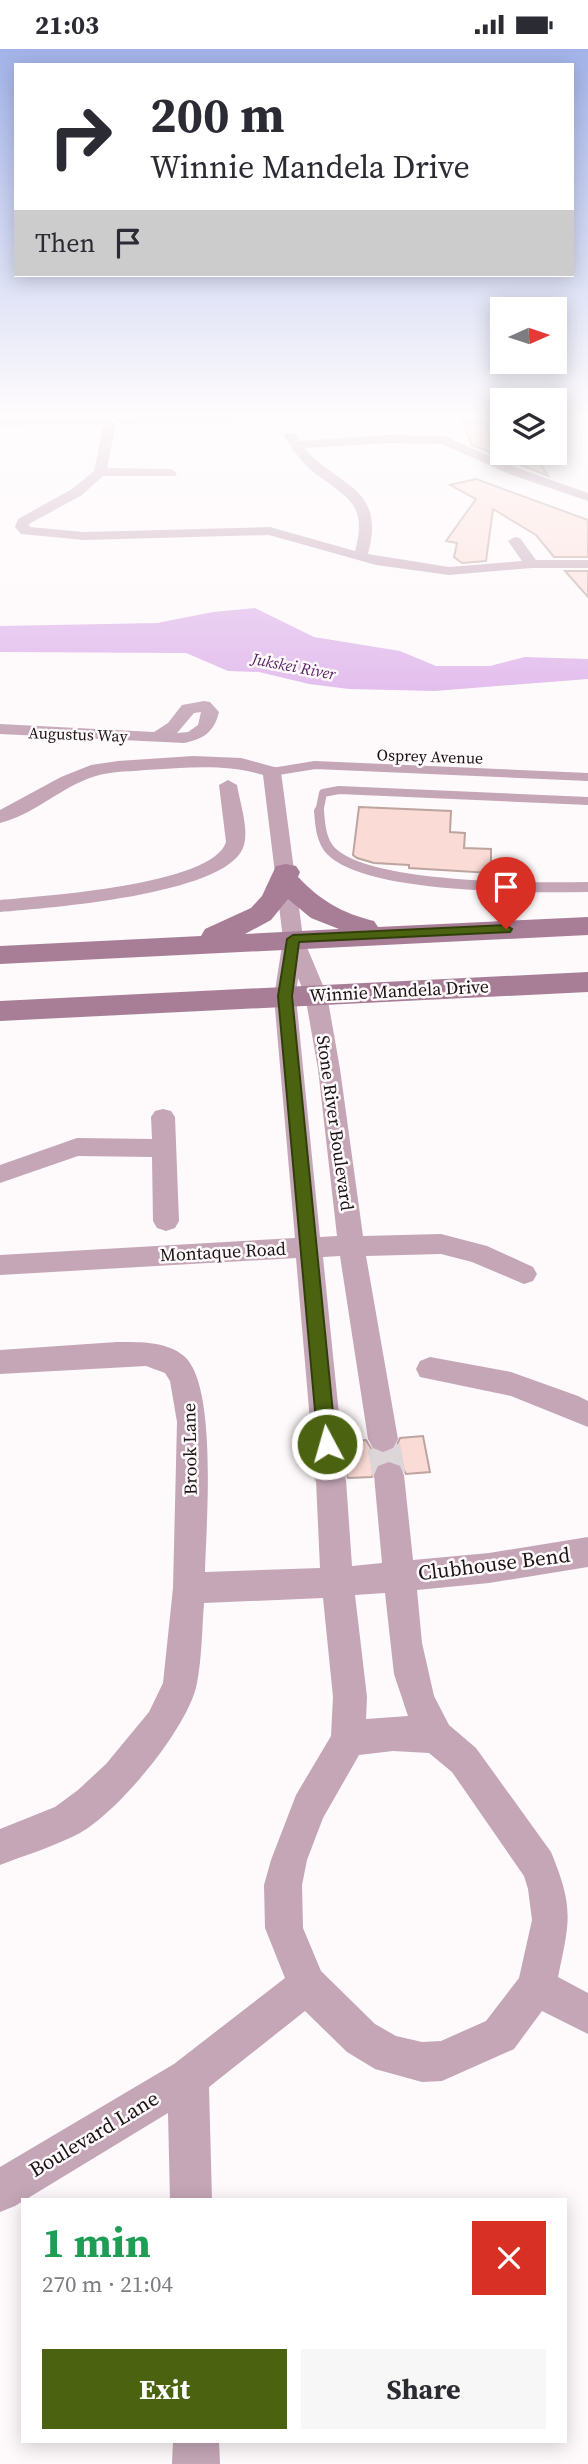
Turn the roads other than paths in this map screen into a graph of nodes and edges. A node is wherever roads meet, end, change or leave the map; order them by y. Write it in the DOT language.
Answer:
graph roads {
  1 [pos="22,527"];
  2 [pos="368,527"];
  3 [pos="515,541"];
  4 [pos="360,556"];
  5 [pos="588,563"];
  6 [pos="532,564"];
  7 [pos="0,729"];
  8 [pos="157,737"];
  9 [pos="272,772"];
  10 [pos="588,777"];
  11 [pos="228,785"];
  12 [pos="588,801"];
  13 [pos="0,817"];
  14 [pos="286,876"];
  15 [pos="588,887"];
  16 [pos="0,905"];
  17 [pos="588,926"];
  18 [pos="396,933"];
  19 [pos="293,939"];
  20 [pos="191,944"];
  21 [pos="0,955"];
  22 [pos="588,982"];
  23 [pos="316,995"];
  24 [pos="285,996"];
  25 [pos="0,1011"];
  26 [pos="163,1118"];
  27 [pos="164,1148"];
  28 [pos="0,1174"];
  29 [pos="166,1221"];
  30 [pos="351,1245"];
  31 [pos="307,1247"];
  32 [pos="0,1265"];
  33 [pos="524,1274"];
  34 [pos="0,1362"];
  35 [pos="429,1369"];
  36 [pos="588,1415"];
  37 [pos="383,1439"];
  38 [pos="327,1444"];
  39 [pos="389,1475"];
  40 [pos="331,1480"];
  41 [pos="588,1552"];
  42 [pos="400,1576"];
  43 [pos="337,1582"];
  44 [pos="190,1588"];
  45 [pos="437,1737"];
  46 [pos="348,1739"];
  47 [pos="0,1847"];
  48 [pos="307,1985"];
  49 [pos="536,1987"];
  50 [pos="588,2014"];
  51 [pos="188,2078"];
  52 [pos="0,2191"];
  53 [pos="191,2198"];
  54 [pos="196,2443"];
  55 [pos="196,2464"];
  1 -- 4 [label="street"];
  2 -- 4 [label="street"];
  3 -- 6 [label="street"];
  4 -- 6 [label="street"];
  5 -- 6 [label="street"];
  7 -- 8 [label="street, Augustus Way"];
  8 -- 8 [label="street, Augustus Way"];
  9 -- 10 [label="lane, Osprey Avenue"];
  9 -- 13 [label="street"];
  9 -- 14 [label="street"];
  11 -- 16 [label="street"];
  12 -- 15 [label="lane"];
  14 -- 18 [label="main road"];
  14 -- 19 [label="street"];
  14 -- 20 [label="main road"];
  17 -- 18 [label="main road"];
  18 -- 19 [label="main road"];
  19 -- 20 [label="main road"];
  19 -- 23 [label="street, Stone River Boulevard"];
  19 -- 24 [label="street, Stone River Boulevard"];
  20 -- 21 [label="main road"];
  22 -- 23 [label="main road, Winnie Mandela Drive"];
  23 -- 24 [label="main road, Winnie Mandela Drive"];
  23 -- 30 [label="street, Stone River Boulevard"];
  24 -- 25 [label="main road, Winnie Mandela Drive"];
  24 -- 31 [label="street, Stone River Boulevard"];
  26 -- 27 [label="street"];
  27 -- 28 [label="street"];
  27 -- 29 [label="street"];
  30 -- 31 [label="street, Montaque Road"];
  30 -- 33 [label="street, Montaque Road"];
  30 -- 37 [label="street, Stone River Boulevard"];
  31 -- 32 [label="street, Montaque Road"];
  31 -- 38 [label="street, Stone River Boulevard"];
  34 -- 44 [label="street, Brook Lane"];
  35 -- 36 [label="street"];
  39 -- 42 [label="street"];
  40 -- 43 [label="street"];
  41 -- 42 [label="street, Clubhouse Bend"];
  42 -- 43 [label="street"];
  42 -- 45 [label="street"];
  43 -- 44 [label="street"];
  43 -- 46 [label="street"];
  44 -- 47 [label="street, Brook Lane"];
  45 -- 46 [label="street"];
  45 -- 49 [label="street"];
  46 -- 48 [label="street"];
  48 -- 49 [label="street"];
  48 -- 51 [label="street, Boulevard Lane"];
  49 -- 50 [label="street"];
  51 -- 52 [label="street, Boulevard Lane"];
  51 -- 53 [label="street, Boulevard Lane"];
  54 -- 55 [label="street"];
}
